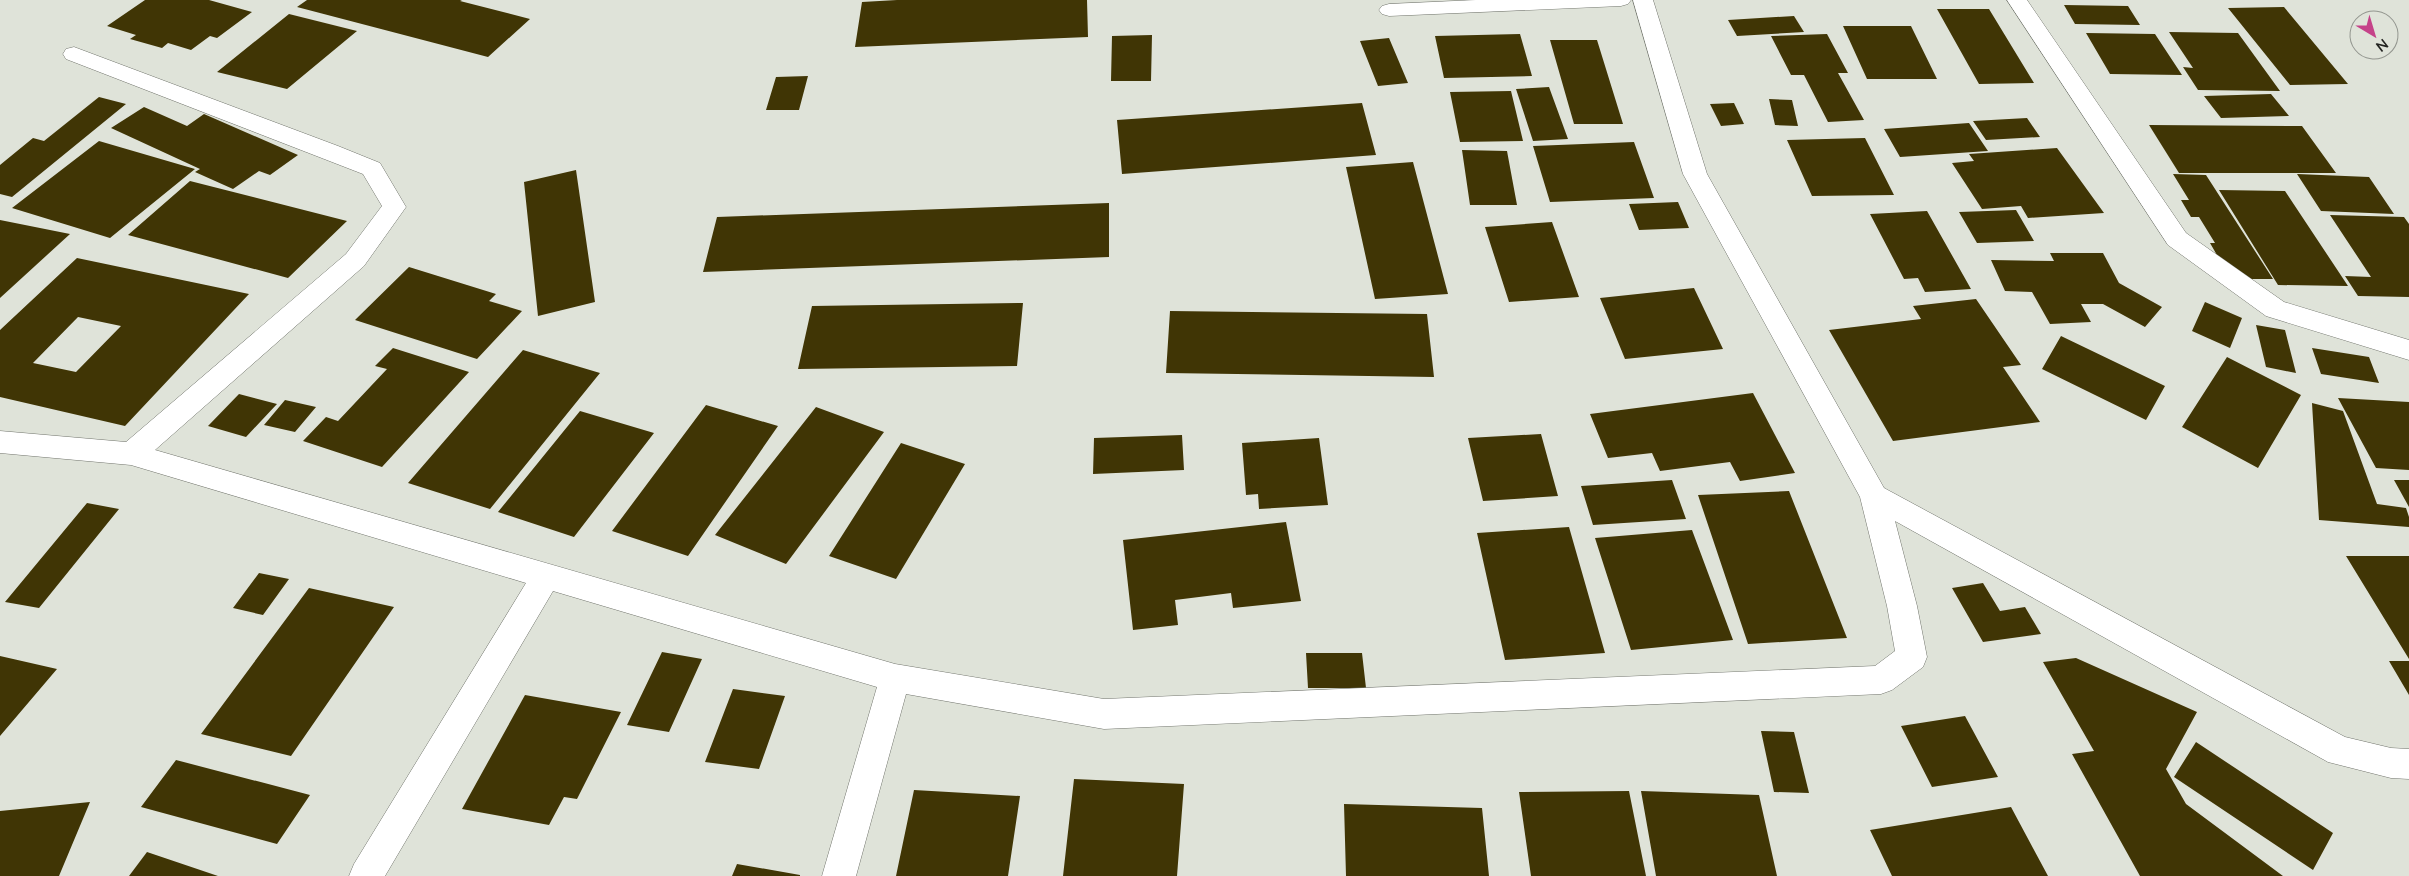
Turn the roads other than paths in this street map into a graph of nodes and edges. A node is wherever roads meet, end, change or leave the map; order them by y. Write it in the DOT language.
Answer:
graph roads {
  1 [pos="1621,0"];
  2 [pos="1643,0"];
  3 [pos="2017,0"];
  4 [pos="1389,10"];
  5 [pos="74,54"];
  6 [pos="2409,350"];
  7 [pos="0,442"];
  8 [pos="131,454"];
  9 [pos="1874,496"];
  10 [pos="546,576"];
  11 [pos="895,678"];
  12 [pos="2409,764"];
  13 [pos="366,876"];
  14 [pos="840,876"];
  1 -- 4 [label="street"];
  2 -- 9 [label="street"];
  3 -- 6 [label="street"];
  5 -- 8 [label="street"];
  7 -- 8 [label="street"];
  8 -- 10 [label="street"];
  9 -- 11 [label="street"];
  9 -- 12 [label="street"];
  10 -- 11 [label="street"];
  10 -- 13 [label="street"];
  11 -- 14 [label="street"];
}
